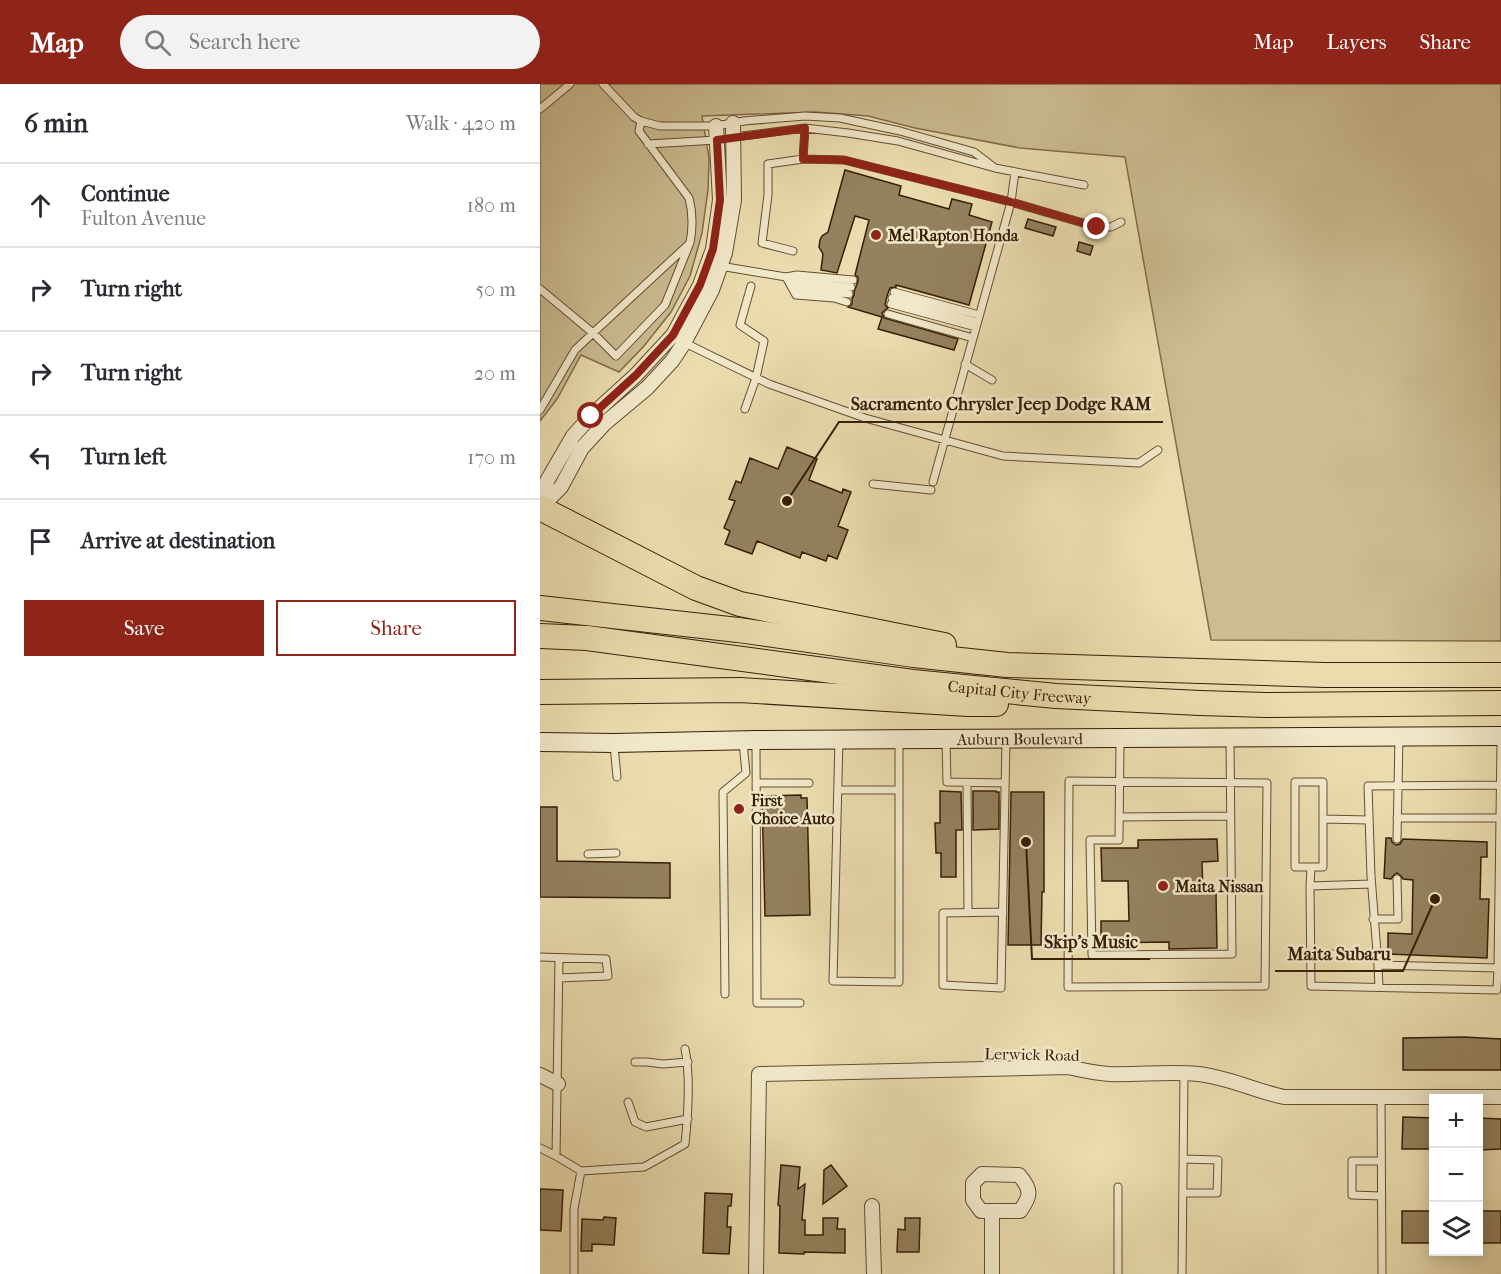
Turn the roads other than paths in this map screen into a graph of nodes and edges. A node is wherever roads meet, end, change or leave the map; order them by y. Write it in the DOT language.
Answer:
graph roads {
  1 [pos="570,84"];
  2 [pos="603,84"];
  3 [pos="540,109"];
  4 [pos="641,122"];
  5 [pos="805,128"];
  6 [pos="733,130"];
  7 [pos="717,133"];
  8 [pos="648,144"];
  9 [pos="803,159"];
  10 [pos="995,168"];
  11 [pos="1015,172"];
  12 [pos="1084,185"];
  13 [pos="1011,202"];
  14 [pos="1121,222"];
  15 [pos="690,243"];
  16 [pos="793,251"];
  17 [pos="720,266"];
  18 [pos="786,277"];
  19 [pos="751,286"];
  20 [pos="540,289"];
  21 [pos="888,314"];
  22 [pos="977,321"];
  23 [pos="593,333"];
  24 [pos="973,338"];
  25 [pos="678,339"];
  26 [pos="965,364"];
  27 [pos="756,378"];
  28 [pos="992,380"];
  29 [pos="745,409"];
  30 [pos="540,410"];
  31 [pos="945,440"];
  32 [pos="1158,450"];
  33 [pos="873,484"];
  34 [pos="540,509"];
  35 [pos="540,608"];
  36 [pos="540,636"];
  37 [pos="1007,665"];
  38 [pos="1501,675"];
  39 [pos="540,692"];
  40 [pos="1501,703"];
  41 [pos="1200,704"];
  42 [pos="1501,736"];
  43 [pos="1230,737"];
  44 [pos="1399,737"];
  45 [pos="1120,738"];
  46 [pos="899,739"];
  47 [pos="946,739"];
  48 [pos="1006,739"];
  49 [pos="750,740"];
  50 [pos="839,740"];
  51 [pos="540,742"];
  52 [pos="1501,742"];
  53 [pos="614,743"];
  54 [pos="617,777"];
  55 [pos="1119,782"];
  56 [pos="756,783"];
  57 [pos="809,783"];
  58 [pos="967,783"];
  59 [pos="1005,783"];
  60 [pos="1230,783"];
  61 [pos="1500,785"];
  62 [pos="1397,786"];
  63 [pos="838,790"];
  64 [pos="899,790"];
  65 [pos="1230,816"];
  66 [pos="1119,817"];
  67 [pos="1397,818"];
  68 [pos="1500,818"];
  69 [pos="1323,819"];
  70 [pos="1369,820"];
  71 [pos="1397,838"];
  72 [pos="588,854"];
  73 [pos="616,854"];
  74 [pos="1311,867"];
  75 [pos="1398,879"];
  76 [pos="1371,884"];
  77 [pos="1310,886"];
  78 [pos="968,912"];
  79 [pos="1003,912"];
  80 [pos="1373,919"];
  81 [pos="1311,954"];
  82 [pos="1377,954"];
  83 [pos="540,957"];
  84 [pos="559,958"];
  85 [pos="1378,964"];
  86 [pos="1498,968"];
  87 [pos="559,978"];
  88 [pos="1379,987"];
  89 [pos="725,994"];
  90 [pos="800,1003"];
  91 [pos="685,1049"];
  92 [pos="635,1062"];
  93 [pos="688,1062"];
  94 [pos="1184,1074"];
  95 [pos="540,1076"];
  96 [pos="558,1084"];
  97 [pos="1381,1097"];
  98 [pos="1501,1097"];
  99 [pos="627,1102"];
  100 [pos="688,1119"];
  101 [pos="540,1148"];
  102 [pos="556,1156"];
  103 [pos="1183,1159"];
  104 [pos="1381,1161"];
  105 [pos="581,1171"];
  106 [pos="1118,1187"];
  107 [pos="1183,1193"];
  108 [pos="1381,1196"];
  109 [pos="872,1206"];
  110 [pos="992,1212"];
  111 [pos="574,1274"];
  112 [pos="756,1274"];
  113 [pos="874,1274"];
  114 [pos="992,1274"];
  115 [pos="1118,1274"];
  116 [pos="1182,1274"];
  117 [pos="1382,1274"];
  1 -- 3 [label="lane"];
  2 -- 4 [label="lane"];
  4 -- 7 [label="lane"];
  4 -- 8 [label="lane"];
  5 -- 6 [label="lane"];
  5 -- 9 [label="lane"];
  5 -- 10 [label="lane"];
  6 -- 7 [label="street"];
  6 -- 10 [label="lane"];
  6 -- 17 [label="street"];
  7 -- 8 [label="lane"];
  7 -- 25 [label="street"];
  8 -- 15 [label="lane"];
  9 -- 13 [label="lane"];
  9 -- 16 [label="lane"];
  10 -- 11 [label="lane"];
  11 -- 12 [label="lane"];
  11 -- 13 [label="lane"];
  13 -- 14 [label="lane"];
  13 -- 22 [label="lane"];
  15 -- 23 [label="lane"];
  15 -- 23 [label="lane"];
  17 -- 18 [label="lane"];
  17 -- 25 [label="street"];
  18 -- 18 [label="lane"];
  19 -- 27 [label="lane"];
  20 -- 23 [label="lane"];
  21 -- 24 [label="lane"];
  22 -- 22 [label="lane"];
  22 -- 24 [label="lane"];
  23 -- 30 [label="lane"];
  24 -- 26 [label="lane"];
  25 -- 27 [label="lane"];
  25 -- 34 [label="street"];
  26 -- 28 [label="lane"];
  26 -- 31 [label="lane"];
  27 -- 29 [label="lane"];
  27 -- 31 [label="lane"];
  31 -- 32 [label="lane"];
  31 -- 33 [label="lane"];
  34 -- 37 [label="highway"];
  35 -- 37 [label="highway, Capital City Freeway"];
  36 -- 41 [label="highway, Capital City Freeway"];
  37 -- 38 [label="highway, Capital City Freeway"];
  39 -- 41 [label="highway"];
  40 -- 41 [label="highway, Capital City Freeway"];
  42 -- 44 [label="main road, Auburn Boulevard"];
  43 -- 44 [label="main road, Auburn Boulevard"];
  43 -- 45 [label="main road, Auburn Boulevard"];
  43 -- 60 [label="lane"];
  44 -- 62 [label="lane"];
  45 -- 48 [label="main road, Auburn Boulevard"];
  45 -- 55 [label="lane"];
  46 -- 47 [label="main road, Auburn Boulevard"];
  46 -- 50 [label="main road, Auburn Boulevard"];
  46 -- 64 [label="lane"];
  47 -- 48 [label="main road, Auburn Boulevard"];
  47 -- 58 [label="lane"];
  48 -- 59 [label="lane"];
  49 -- 50 [label="main road, Auburn Boulevard"];
  49 -- 53 [label="main road, Auburn Boulevard"];
  49 -- 56 [label="lane"];
  49 -- 89 [label="lane"];
  50 -- 63 [label="lane"];
  51 -- 53 [label="main road, Auburn Boulevard"];
  52 -- 61 [label="lane"];
  53 -- 54 [label="lane"];
  55 -- 60 [label="lane"];
  55 -- 60 [label="lane"];
  55 -- 66 [label="lane"];
  56 -- 57 [label="lane"];
  56 -- 90 [label="lane"];
  58 -- 59 [label="lane"];
  58 -- 78 [label="lane"];
  59 -- 79 [label="lane"];
  60 -- 65 [label="lane"];
  61 -- 62 [label="lane"];
  61 -- 68 [label="lane"];
  62 -- 67 [label="lane"];
  62 -- 70 [label="lane"];
  63 -- 64 [label="lane"];
  63 -- 64 [label="lane"];
  65 -- 66 [label="lane"];
  65 -- 66 [label="lane"];
  67 -- 68 [label="lane"];
  67 -- 71 [label="lane"];
  68 -- 86 [label="lane"];
  69 -- 70 [label="lane"];
  69 -- 74 [label="lane"];
  69 -- 74 [label="lane"];
  70 -- 76 [label="lane"];
  72 -- 73 [label="lane"];
  74 -- 77 [label="lane"];
  75 -- 80 [label="lane"];
  76 -- 77 [label="lane"];
  76 -- 80 [label="lane"];
  77 -- 81 [label="lane"];
  78 -- 79 [label="lane"];
  78 -- 79 [label="lane"];
  80 -- 82 [label="lane"];
  81 -- 82 [label="lane"];
  81 -- 88 [label="lane"];
  82 -- 85 [label="lane"];
  83 -- 84 [label="lane"];
  84 -- 87 [label="lane"];
  84 -- 87 [label="lane"];
  85 -- 86 [label="lane"];
  85 -- 88 [label="lane"];
  86 -- 88 [label="lane"];
  87 -- 96 [label="lane"];
  91 -- 93 [label="lane"];
  92 -- 93 [label="lane"];
  93 -- 100 [label="lane"];
  94 -- 97 [label="street, Lerwick Road"];
  94 -- 103 [label="lane"];
  94 -- 112 [label="street, Lerwick Road"];
  95 -- 96 [label="street"];
  96 -- 102 [label="lane"];
  97 -- 98 [label="street, Lerwick Road"];
  97 -- 104 [label="lane"];
  99 -- 100 [label="lane"];
  100 -- 105 [label="lane"];
  101 -- 102 [label="lane"];
  102 -- 105 [label="lane"];
  103 -- 107 [label="lane"];
  103 -- 107 [label="lane"];
  104 -- 108 [label="lane"];
  104 -- 108 [label="lane"];
  105 -- 111 [label="lane"];
  106 -- 115 [label="lane"];
  107 -- 116 [label="lane"];
  108 -- 117 [label="lane"];
  109 -- 113 [label="street"];
  110 -- 114 [label="street"];
}
